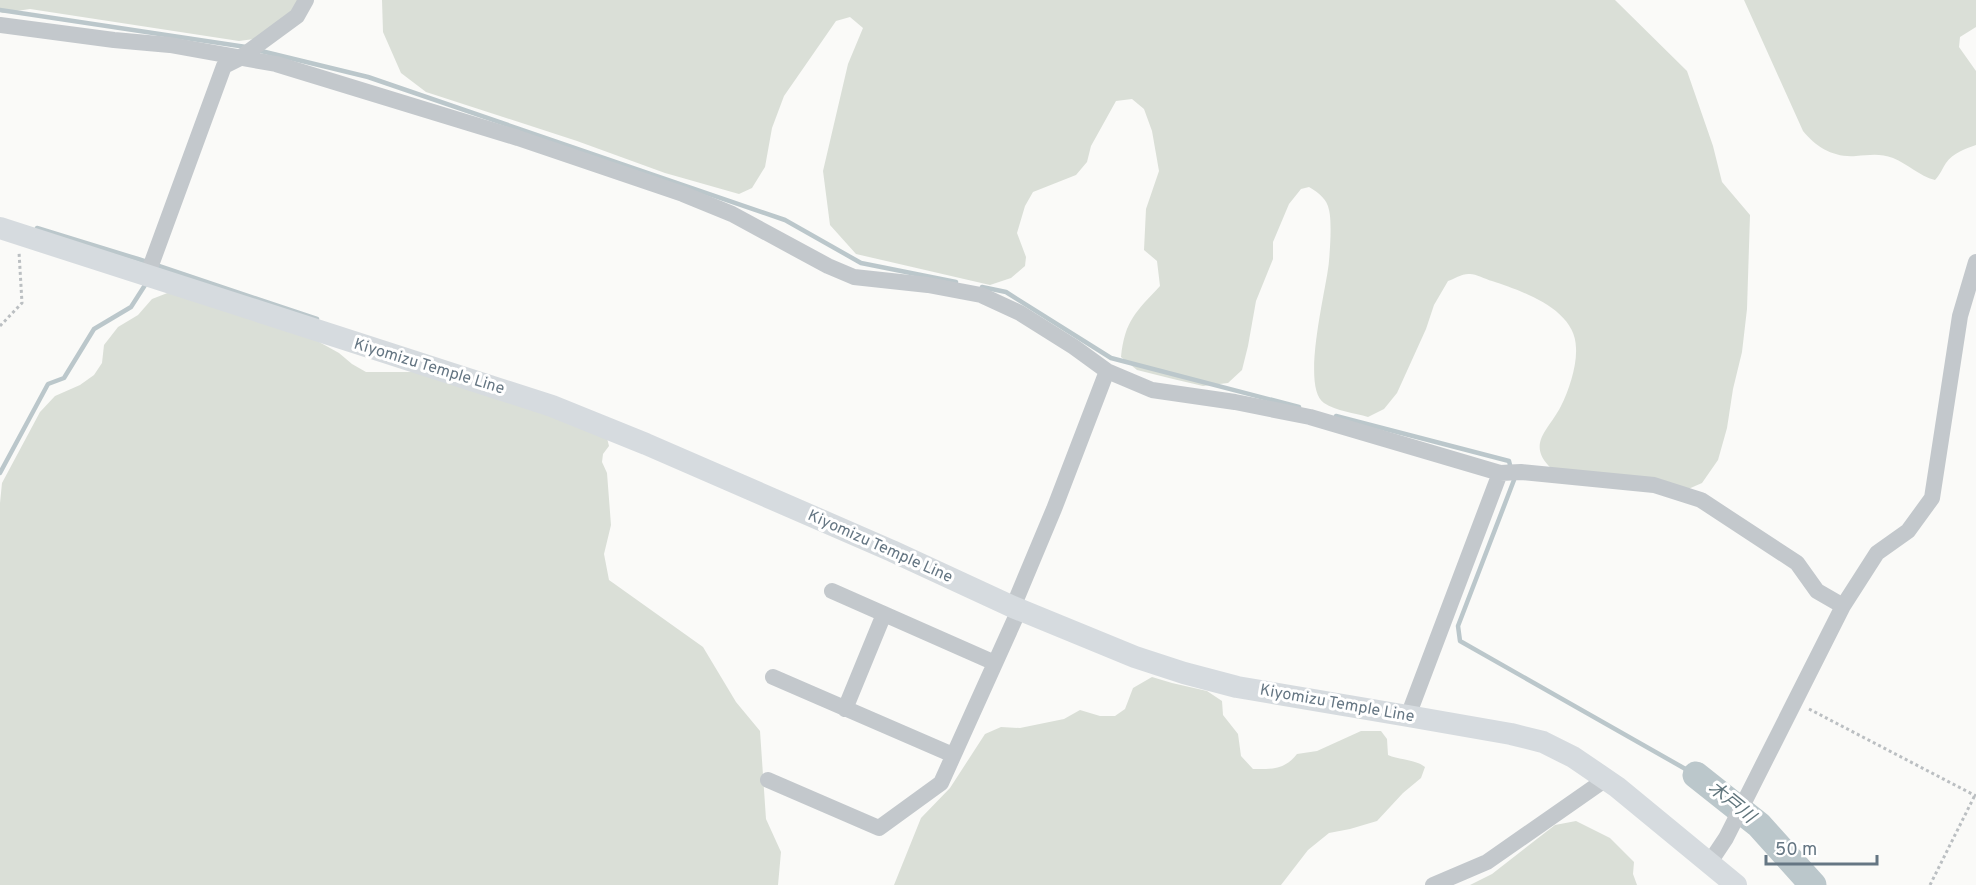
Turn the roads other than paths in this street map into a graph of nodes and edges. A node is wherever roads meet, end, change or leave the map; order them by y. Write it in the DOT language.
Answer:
graph roads {
  1 [pos="306,0"];
  2 [pos="0,25"];
  3 [pos="240,58"];
  4 [pos="9,232"];
  5 [pos="1976,262"];
  6 [pos="147,276"];
  7 [pos="1107,371"];
  8 [pos="1500,473"];
  9 [pos="832,591"];
  10 [pos="1843,606"];
  11 [pos="1016,609"];
  12 [pos="884,614"];
  13 [pos="995,663"];
  14 [pos="773,677"];
  15 [pos="845,709"];
  16 [pos="1408,716"];
  17 [pos="953,755"];
  18 [pos="1606,779"];
  19 [pos="768,780"];
  20 [pos="1710,862"];
  21 [pos="1433,885"];
  22 [pos="1736,885"];
  1 -- 3 [label="street"];
  2 -- 3 [label="street"];
  3 -- 6 [label="street"];
  3 -- 7 [label="street"];
  4 -- 6 [label="main road, Kiyomizu Temple Line"];
  5 -- 10 [label="street"];
  6 -- 11 [label="main road, Kiyomizu Temple Line"];
  7 -- 8 [label="street"];
  7 -- 11 [label="street"];
  8 -- 10 [label="street"];
  8 -- 16 [label="street"];
  9 -- 12 [label="street"];
  10 -- 20 [label="street"];
  11 -- 13 [label="street"];
  11 -- 16 [label="main road, Kiyomizu Temple Line"];
  12 -- 13 [label="street"];
  12 -- 15 [label="street"];
  13 -- 17 [label="street"];
  14 -- 15 [label="street"];
  15 -- 17 [label="street"];
  16 -- 18 [label="main road, Kiyomizu Temple Line"];
  17 -- 19 [label="street"];
  18 -- 20 [label="main road, Kiyomizu Temple Line"];
  18 -- 21 [label="street"];
  20 -- 22 [label="main road, Kiyomizu Temple Line"];
}
